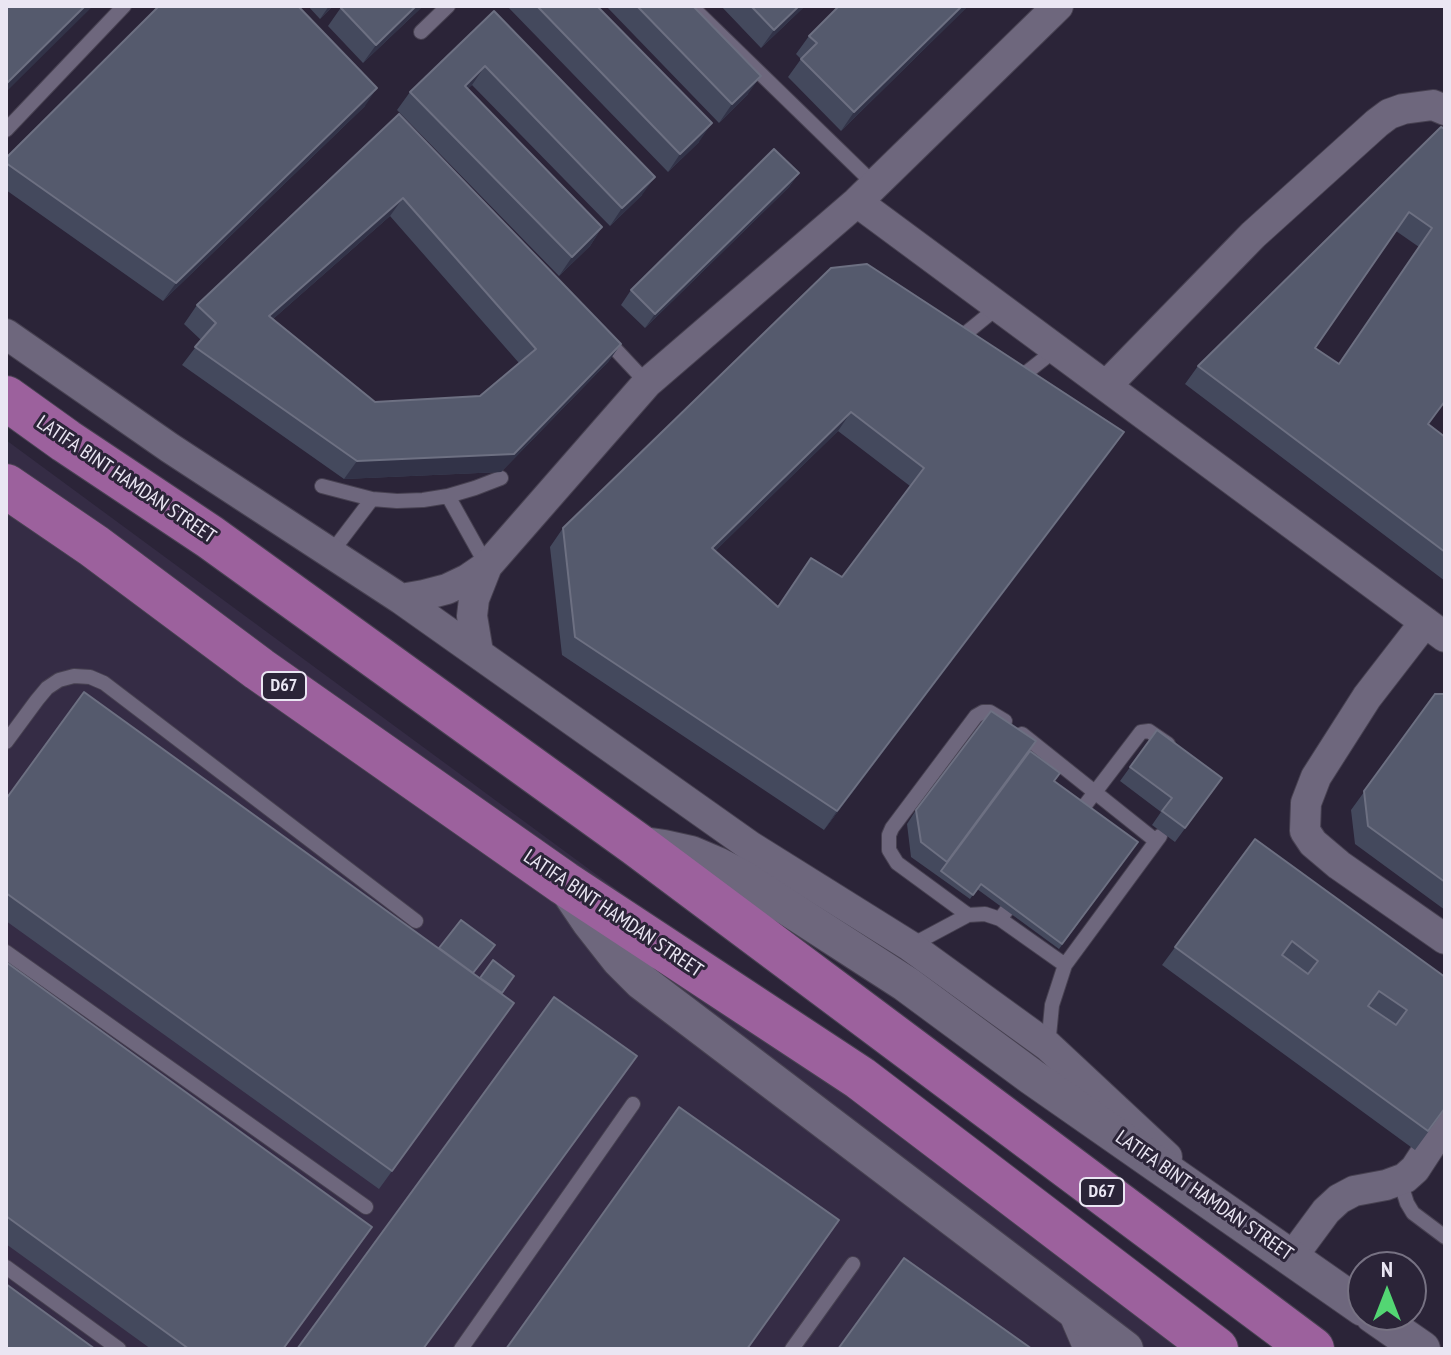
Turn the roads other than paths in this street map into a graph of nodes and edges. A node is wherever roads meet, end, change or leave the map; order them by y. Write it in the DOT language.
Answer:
graph roads {
  1 [pos="124,6"];
  2 [pos="448,6"];
  3 [pos="691,6"];
  4 [pos="1058,6"];
  5 [pos="421,32"];
  6 [pos="1441,102"];
  7 [pos="6,130"];
  8 [pos="866,193"];
  9 [pos="998,307"];
  10 [pos="599,331"];
  11 [pos="6,334"];
  12 [pos="1055,350"];
  13 [pos="937,355"];
  14 [pos="647,383"];
  15 [pos="1011,385"];
  16 [pos="1106,386"];
  17 [pos="6,398"];
  18 [pos="501,478"];
  19 [pos="6,486"];
  20 [pos="322,486"];
  21 [pos="448,496"];
  22 [pos="372,499"];
  23 [pos="331,553"];
  24 [pos="487,566"];
  25 [pos="401,599"];
  26 [pos="1435,630"];
  27 [pos="478,652"];
  28 [pos="6,742"];
  29 [pos="1174,749"];
  30 [pos="1095,792"];
  31 [pos="1066,830"];
  32 [pos="636,844"];
  33 [pos="1029,881"];
  34 [pos="564,883"];
  35 [pos="968,915"];
  36 [pos="1000,919"];
  37 [pos="416,921"];
  38 [pos="1445,939"];
  39 [pos="910,946"];
  40 [pos="6,952"];
  41 [pos="1065,965"];
  42 [pos="1048,1046"];
  43 [pos="633,1104"];
  44 [pos="1445,1123"];
  45 [pos="1173,1173"];
  46 [pos="1400,1181"];
  47 [pos="366,1207"];
  48 [pos="1445,1237"];
  49 [pos="1292,1257"];
  50 [pos="853,1264"];
  51 [pos="6,1267"];
  52 [pos="1347,1297"];
  53 [pos="1071,1307"];
  54 [pos="1396,1331"];
  55 [pos="119,1349"];
  56 [pos="461,1349"];
  57 [pos="792,1349"];
  58 [pos="1089,1349"];
  59 [pos="1125,1349"];
  60 [pos="1216,1349"];
  61 [pos="1312,1349"];
  62 [pos="1422,1349"];
  1 -- 7 [label="lane"];
  2 -- 5 [label="lane"];
  3 -- 8 [label="lane"];
  4 -- 8 [label="street"];
  6 -- 16 [label="street"];
  8 -- 9 [label="street"];
  8 -- 14 [label="street"];
  9 -- 12 [label="street"];
  9 -- 13 [label="lane"];
  10 -- 14 [label="lane"];
  11 -- 23 [label="street"];
  12 -- 15 [label="lane"];
  12 -- 16 [label="street"];
  14 -- 24 [label="street"];
  16 -- 26 [label="street"];
  17 -- 32 [label="main road, LATIFA BINT HAMDAN STREET / D67"];
  18 -- 21 [label="lane"];
  19 -- 34 [label="main road, LATIFA BINT HAMDAN STREET / D67"];
  20 -- 22 [label="lane"];
  21 -- 22 [label="lane"];
  21 -- 24 [label="lane"];
  22 -- 23 [label="lane"];
  23 -- 25 [label="street"];
  24 -- 25 [label="street"];
  24 -- 27 [label="street"];
  25 -- 27 [label="street"];
  26 -- 38 [label="street"];
  27 -- 39 [label="street"];
  28 -- 37 [label="lane"];
  29 -- 30 [label="lane"];
  30 -- 31 [label="lane"];
  30 -- 35 [label="lane"];
  30 -- 41 [label="lane"];
  32 -- 45 [label="street, LATIFA BINT HAMDAN STREET"];
  32 -- 61 [label="main road, LATIFA BINT HAMDAN STREET / D67"];
  33 -- 36 [label="lane"];
  34 -- 53 [label="street"];
  34 -- 60 [label="main road, LATIFA BINT HAMDAN STREET / D67"];
  35 -- 36 [label="lane"];
  35 -- 39 [label="lane"];
  36 -- 41 [label="lane"];
  39 -- 42 [label="street"];
  40 -- 47 [label="lane"];
  41 -- 42 [label="lane"];
  42 -- 45 [label="street"];
  43 -- 56 [label="lane"];
  44 -- 46 [label="street"];
  45 -- 49 [label="street, LATIFA BINT HAMDAN STREET"];
  46 -- 48 [label="lane"];
  46 -- 49 [label="street"];
  49 -- 52 [label="street, LATIFA BINT HAMDAN STREET"];
  50 -- 57 [label="lane"];
  51 -- 55 [label="lane"];
  53 -- 58 [label="street"];
  53 -- 59 [label="street"];
  54 -- 62 [label="street"];
}
